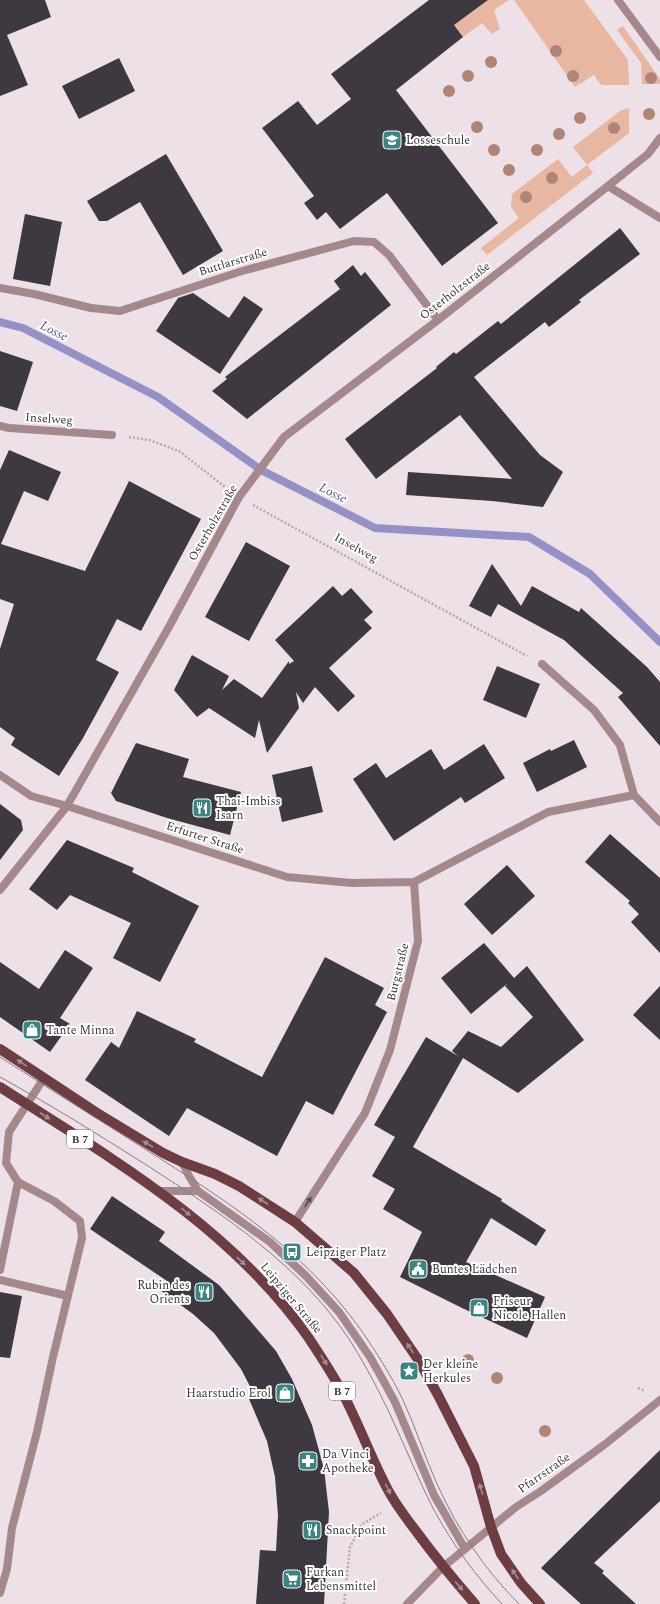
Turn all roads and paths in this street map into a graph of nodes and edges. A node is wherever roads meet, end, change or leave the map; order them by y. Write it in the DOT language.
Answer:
graph roads {
  1 [pos="618,0"];
  2 [pos="660,57"];
  3 [pos="660,138"];
  4 [pos="608,186"];
  5 [pos="660,218"];
  6 [pos="0,288"];
  7 [pos="438,320"];
  8 [pos="0,426"];
  9 [pos="112,435"];
  10 [pos="239,497"];
  11 [pos="542,664"];
  12 [pos="0,775"];
  13 [pos="634,795"];
  14 [pos="67,806"];
  15 [pos="660,822"];
  16 [pos="414,882"];
  17 [pos="0,890"];
  18 [pos="0,1049"];
  19 [pos="44,1078"];
  20 [pos="0,1087"];
  21 [pos="27,1104"];
  22 [pos="182,1162"];
  23 [pos="18,1182"];
  24 [pos="198,1190"];
  25 [pos="159,1191"];
  26 [pos="295,1222"];
  27 [pos="0,1270"];
  28 [pos="0,1280"];
  29 [pos="68,1296"];
  30 [pos="660,1400"];
  31 [pos="385,1511"];
  32 [pos="491,1527"];
  33 [pos="465,1549"];
  34 [pos="4,1568"];
  35 [pos="443,1568"];
  36 [pos="0,1593"];
  37 [pos="344,1604"];
  38 [pos="407,1604"];
  39 [pos="475,1604"];
  40 [pos="540,1604"];
  1 -- 2 [label="street"];
  3 -- 4 [label="street, Osterholzstraße"];
  4 -- 5 [label="street"];
  4 -- 7 [label="street, Osterholzstraße"];
  6 -- 7 [label="street, Buttlarstraße"];
  7 -- 10 [label="street, Osterholzstraße"];
  8 -- 9 [label="street, Inselweg"];
  9 -- 10 [label="path, Inselweg"];
  10 -- 11 [label="path, Inselweg"];
  10 -- 14 [label="street, Osterholzstraße"];
  11 -- 13 [label="street"];
  12 -- 14 [label="street, Erfurter Straße"];
  13 -- 15 [label="street"];
  13 -- 16 [label="street"];
  14 -- 16 [label="street, Erfurter Straße"];
  14 -- 17 [label="street, Osterholzstraße"];
  26 -- 16 [label="street, Burgstraße, one-way"];
  19 -- 18 [label="main road, B 7, one-way"];
  19 -- 21 [label="street"];
  22 -- 19 [label="main road, B 7, one-way"];
  20 -- 21 [label="main road, Leipziger Straße / B 7"];
  21 -- 23 [label="street"];
  21 -- 25 [label="main road, Leipziger Straße / B 7, one-way"];
  22 -- 24 [label="street"];
  26 -- 22 [label="main road, B 7, one-way"];
  23 -- 27 [label="street"];
  23 -- 29 [label="street"];
  24 -- 25 [label="street"];
  24 -- 33 [label="street"];
  25 -- 35 [label="main road, Leipziger Straße / B 7, one-way"];
  32 -- 26 [label="main road, B 7, one-way"];
  28 -- 29 [label="street"];
  29 -- 34 [label="street"];
  30 -- 32 [label="street, Pfarrstraße"];
  31 -- 37 [label="path"];
  32 -- 33 [label="street, Pfarrstraße"];
  40 -- 32 [label="main road, B 7, one-way"];
  33 -- 35 [label="street, Pfarrstraße"];
  34 -- 36 [label="street"];
  35 -- 38 [label="street, Pfarrstraße"];
  35 -- 39 [label="main road, Leipziger Straße / B 7, one-way"];
}
